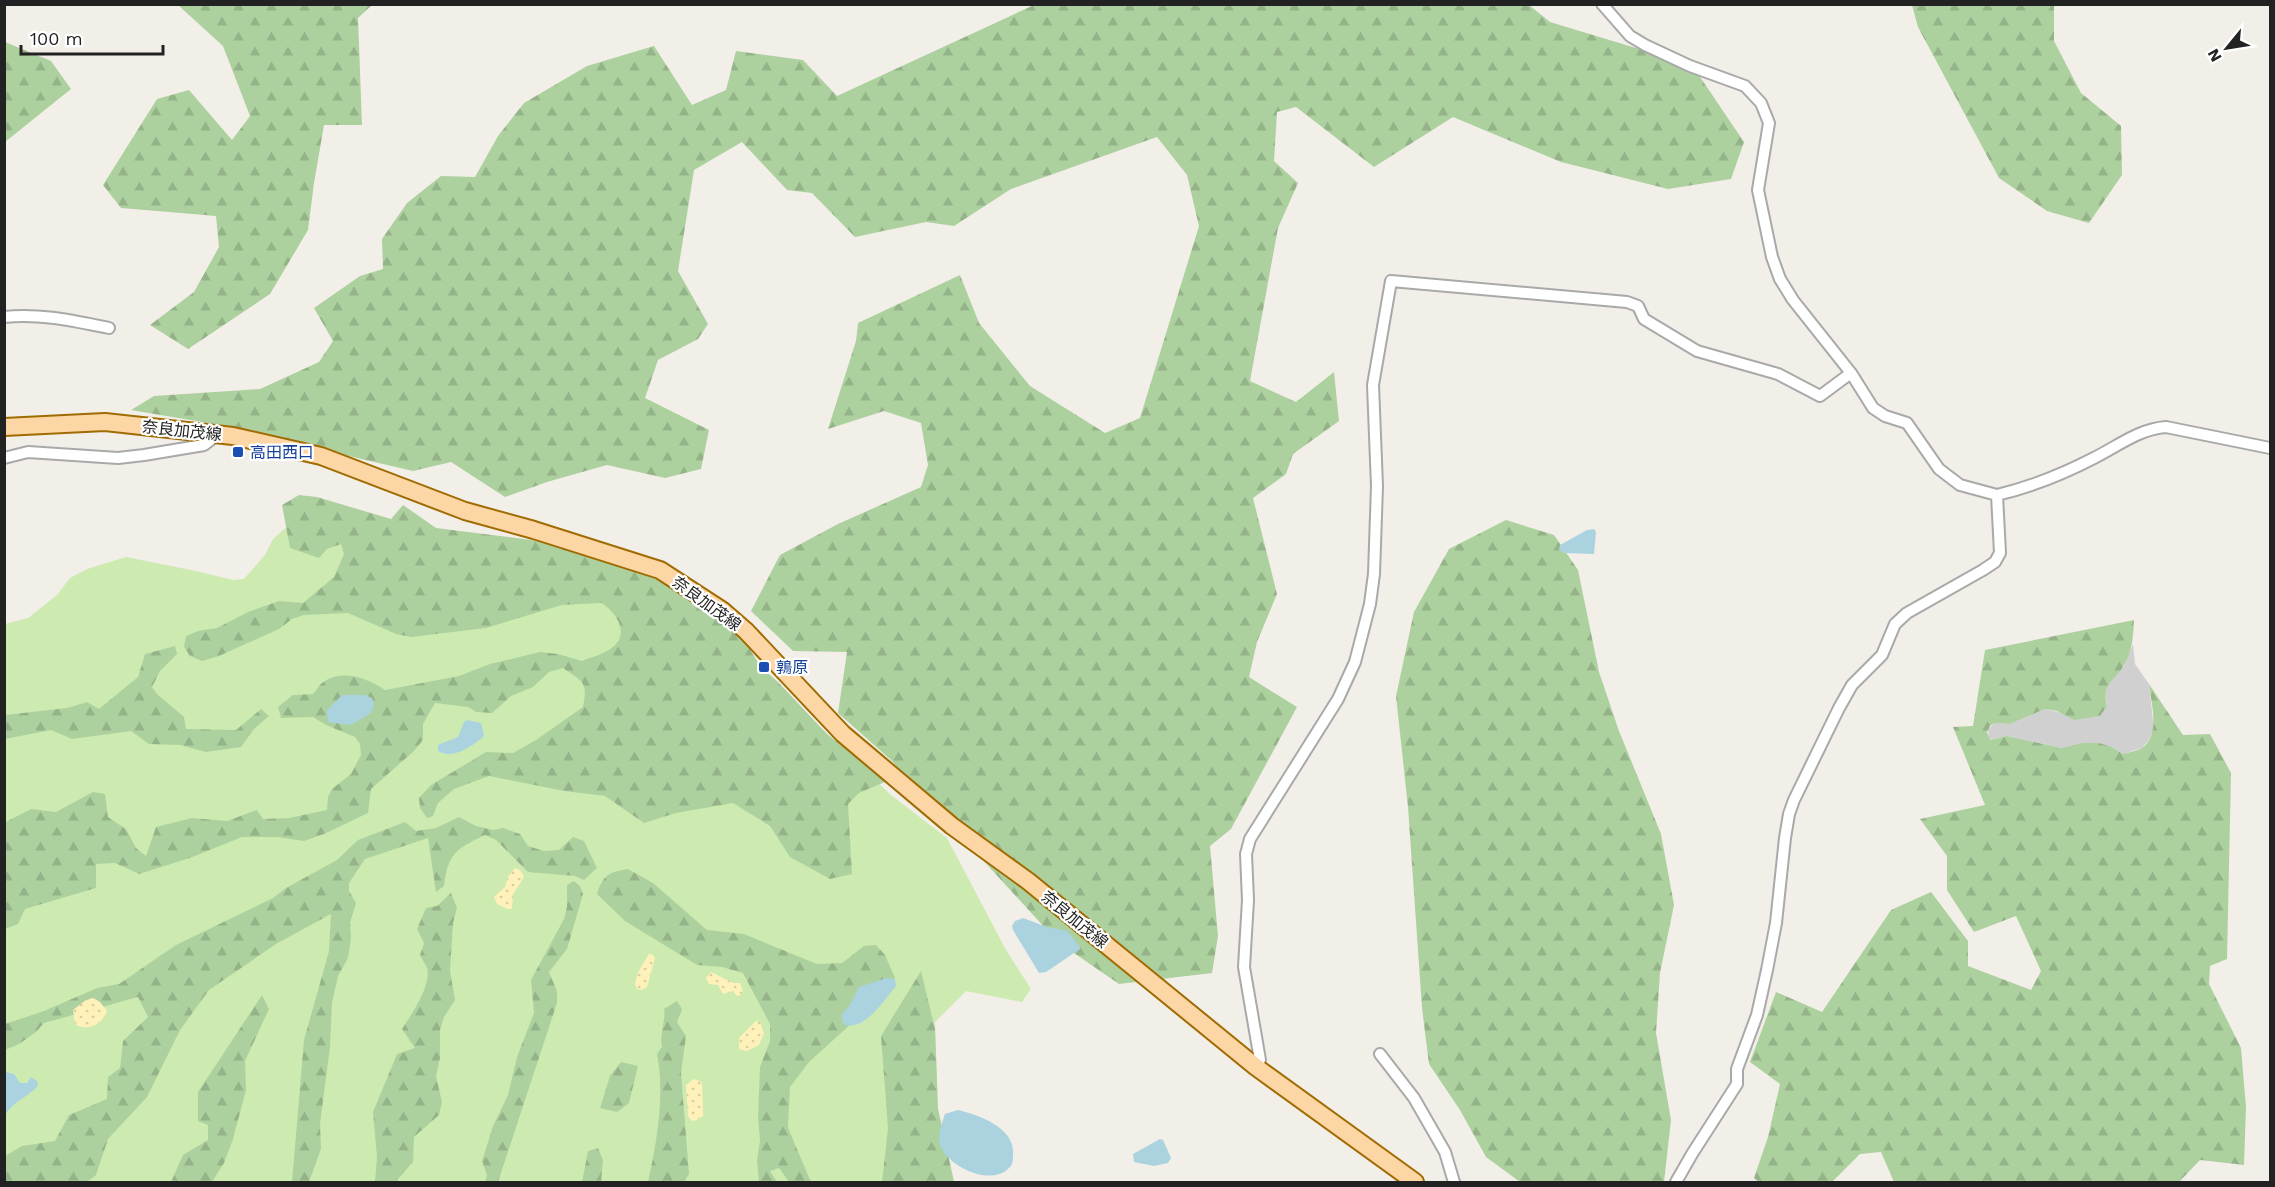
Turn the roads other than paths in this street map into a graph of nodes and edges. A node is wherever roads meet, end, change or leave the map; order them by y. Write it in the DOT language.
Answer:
graph roads {
  1 [pos="1602,4"];
  2 [pos="4,317"];
  3 [pos="109,328"];
  4 [pos="1851,373"];
  5 [pos="4,427"];
  6 [pos="218,435"];
  7 [pos="2271,448"];
  8 [pos="4,458"];
  9 [pos="1997,495"];
  10 [pos="1380,1054"];
  11 [pos="1257,1067"];
  12 [pos="1415,1182"];
  13 [pos="1454,1182"];
  14 [pos="1676,1182"];
  1 -- 4 [label="street"];
  2 -- 3 [label="street"];
  4 -- 9 [label="street"];
  4 -- 11 [label="street"];
  5 -- 6 [label="main road, 奈良加茂線"];
  6 -- 8 [label="street"];
  6 -- 11 [label="main road, 奈良加茂線"];
  7 -- 9 [label="street"];
  9 -- 14 [label="street"];
  10 -- 13 [label="street"];
  11 -- 12 [label="main road, 奈良加茂線"];
}
